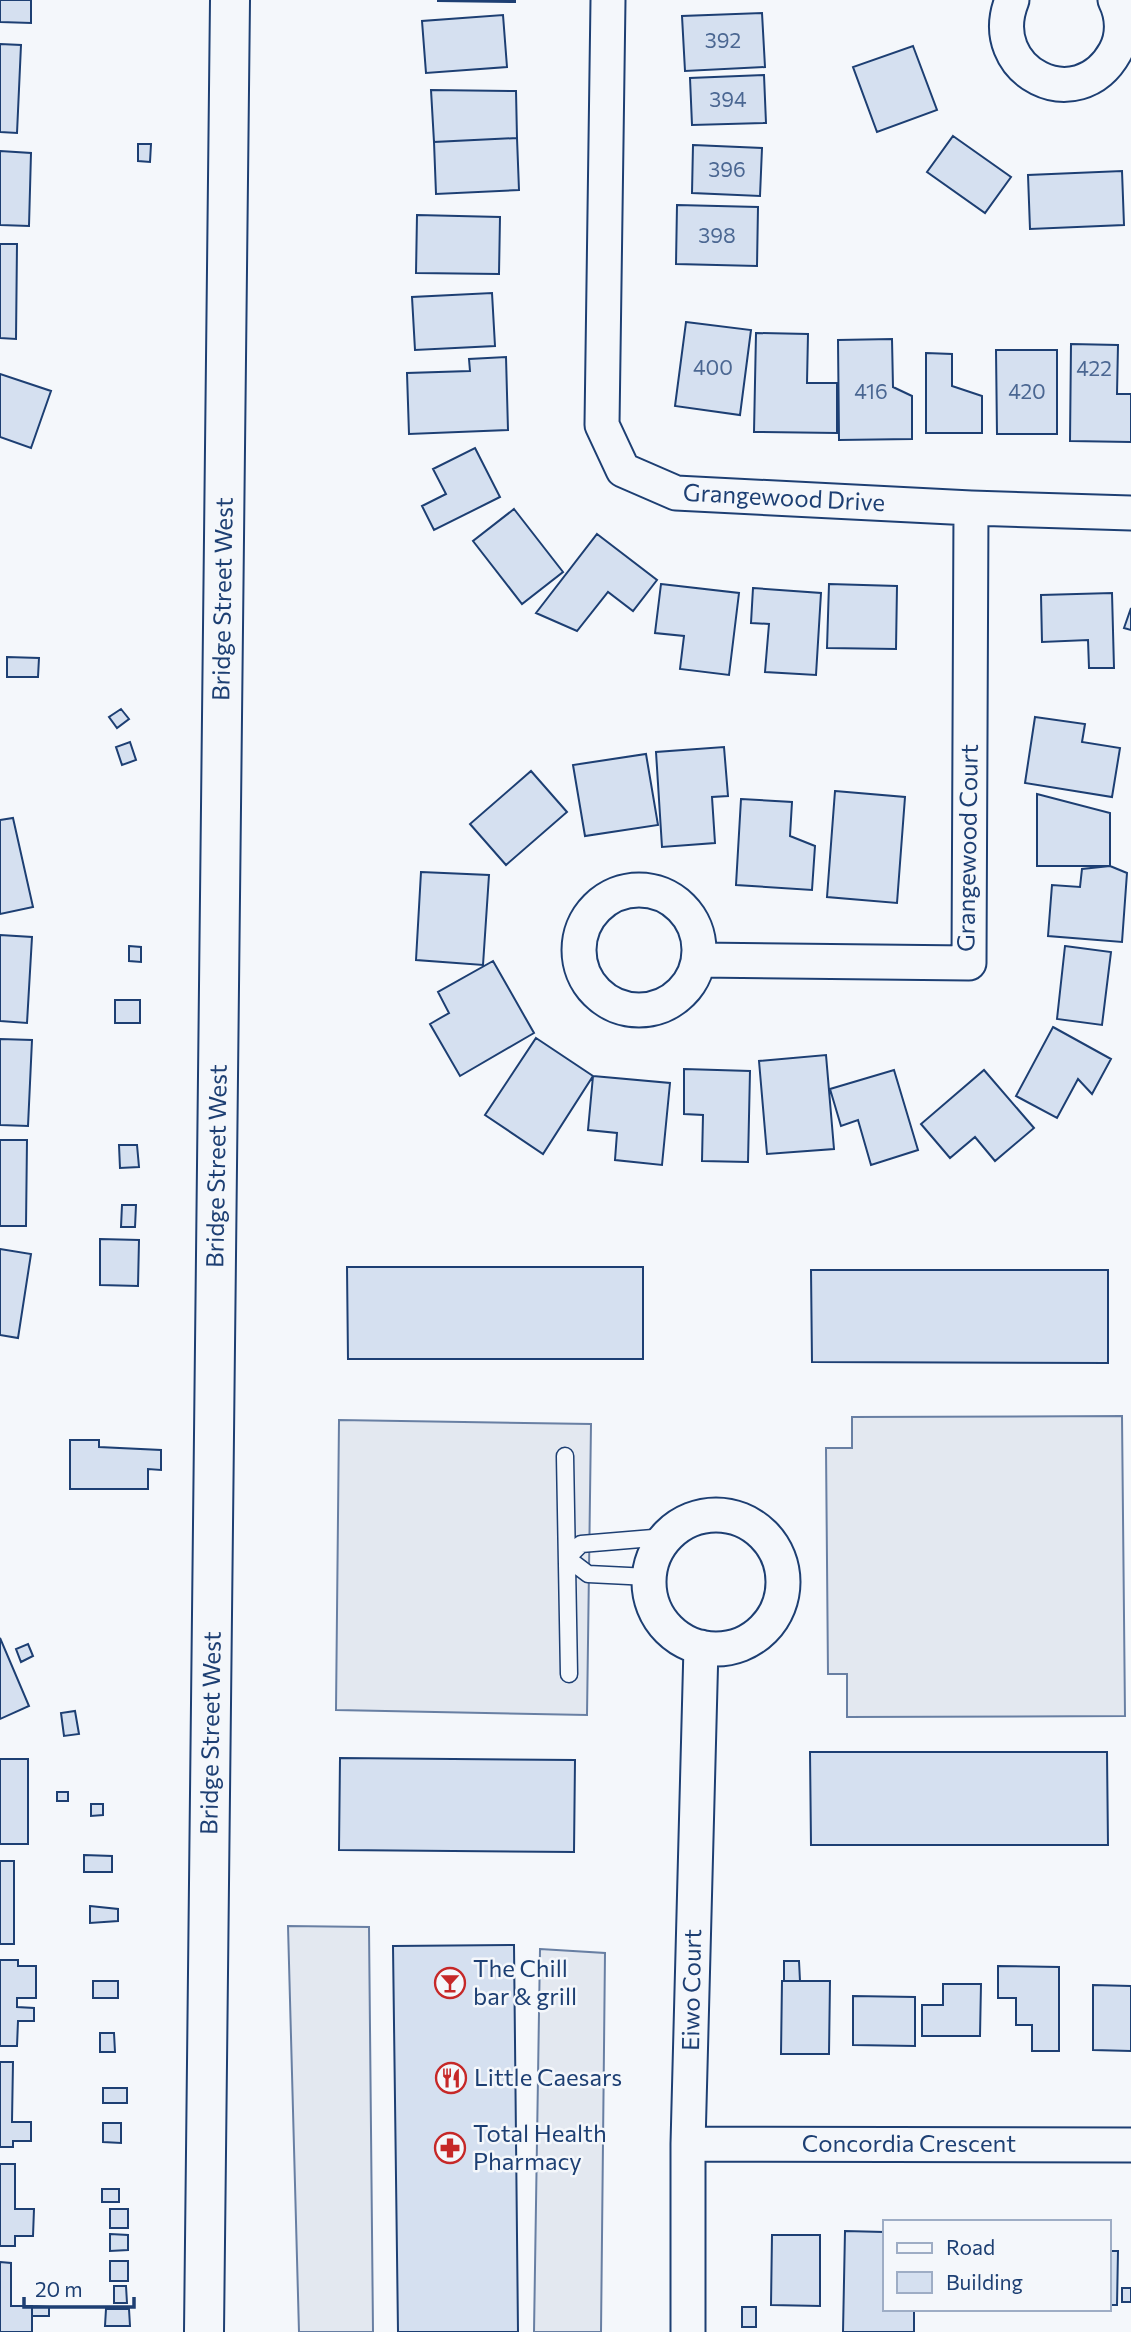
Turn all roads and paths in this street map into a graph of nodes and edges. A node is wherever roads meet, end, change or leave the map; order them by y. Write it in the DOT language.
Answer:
graph roads {
  1 [pos="230,0"];
  2 [pos="608,0"];
  3 [pos="1012,0"];
  4 [pos="1115,0"];
  5 [pos="971,508"];
  6 [pos="1131,513"];
  7 [pos="699,960"];
  8 [pos="565,1456"];
  9 [pos="665,1537"];
  10 [pos="567,1558"];
  11 [pos="649,1577"];
  12 [pos="701,1647"];
  13 [pos="569,1674"];
  14 [pos="688,2144"];
  15 [pos="1131,2145"];
  16 [pos="204,2332"];
  17 [pos="688,2332"];
  1 -- 16 [label="main road, Bridge Street West"];
  2 -- 5 [label="street, Grangewood Drive"];
  3 -- 4 [label="street"];
  5 -- 6 [label="street, Grangewood Drive"];
  5 -- 7 [label="street, Grangewood Court"];
  8 -- 10 [label="lane"];
  9 -- 10 [label="lane"];
  9 -- 11 [label="street"];
  9 -- 12 [label="street"];
  10 -- 11 [label="lane"];
  10 -- 13 [label="lane"];
  11 -- 12 [label="street"];
  12 -- 14 [label="street, Eiwo Court"];
  14 -- 15 [label="street, Concordia Crescent"];
  14 -- 17 [label="street, Eiwo Court"];
}
